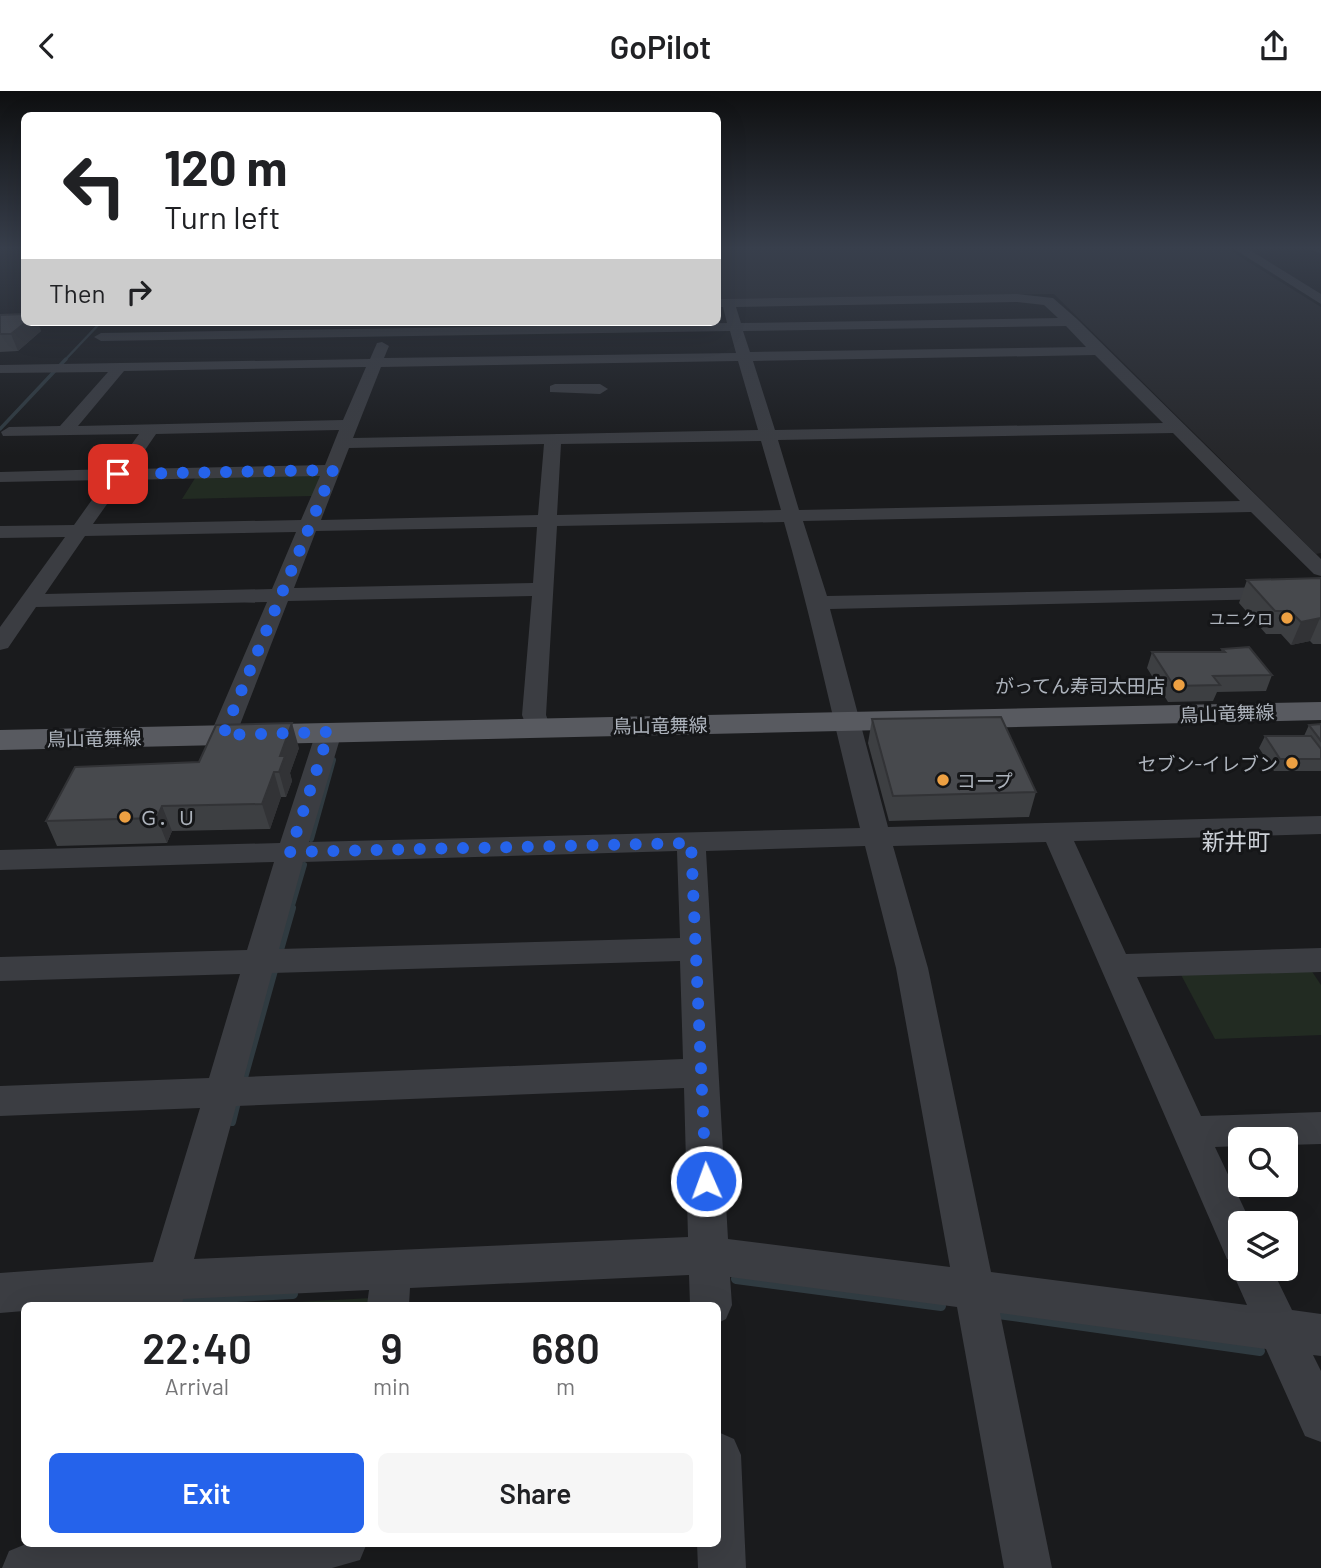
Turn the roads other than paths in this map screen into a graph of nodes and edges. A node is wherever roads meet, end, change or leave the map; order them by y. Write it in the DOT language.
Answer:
graph roads {
  1 [pos="731,318"];
  2 [pos="1067,318"];
  3 [pos="1072,323"];
  4 [pos="111,326"];
  5 [pos="390,327"];
  6 [pos="736,327"];
  7 [pos="94,345"];
  8 [pos="1100,351"];
  9 [pos="744,356"];
  10 [pos="377,362"];
  11 [pos="120,367"];
  12 [pos="63,368"];
  13 [pos="0,369"];
  14 [pos="555,380"];
  15 [pos="600,380"];
  16 [pos="1177,428"];
  17 [pos="150,429"];
  18 [pos="65,431"];
  19 [pos="9,432"];
  20 [pos="348,434"];
  21 [pos="767,435"];
  22 [pos="552,439"];
  23 [pos="333,470"];
  24 [pos="118,474"];
  25 [pos="0,477"];
  26 [pos="1257,506"];
  27 [pos="793,515"];
  28 [pos="546,520"];
  29 [pos="310,525"];
  30 [pos="78,530"];
  31 [pos="0,532"];
  32 [pos="1318,564"];
  33 [pos="542,589"];
  34 [pos="1321,592"];
  35 [pos="281,595"];
  36 [pos="29,601"];
  37 [pos="818,603"];
  38 [pos="0,643"];
  39 [pos="1321,711"];
  40 [pos="845,722"];
  41 [pos="537,726"];
  42 [pos="329,732"];
  43 [pos="223,735"];
  44 [pos="0,740"];
  45 [pos="1311,825"];
  46 [pos="1056,832"];
  47 [pos="877,838"];
  48 [pos="691,843"];
  49 [pos="1321,850"];
  50 [pos="290,852"];
  51 [pos="0,860"];
  52 [pos="694,949"];
  53 [pos="1321,960"];
  54 [pos="258,961"];
  55 [pos="1114,966"];
  56 [pos="0,969"];
  57 [pos="701,1073"];
  58 [pos="224,1092"];
  59 [pos="0,1101"];
  60 [pos="1321,1128"];
  61 [pos="1189,1132"];
  62 [pos="1228,1218"];
  63 [pos="709,1255"];
  64 [pos="1260,1281"];
  65 [pos="390,1287"];
  66 [pos="974,1291"];
  67 [pos="0,1293"];
  68 [pos="164,1293"];
  69 [pos="711,1302"];
  70 [pos="1301,1334"];
  71 [pos="1321,1420"];
  72 [pos="274,1547"];
  73 [pos="721,1547"];
  74 [pos="86,1558"];
  75 [pos="26,1568"];
  76 [pos="722,1568"];
  77 [pos="1028,1568"];
  1 -- 6 [label="street"];
  2 -- 3 [label="street"];
  3 -- 6 [label="street"];
  3 -- 8 [label="street"];
  4 -- 7 [label="street"];
  5 -- 6 [label="street"];
  5 -- 7 [label="street"];
  5 -- 10 [label="street"];
  6 -- 9 [label="street"];
  7 -- 12 [label="street"];
  8 -- 9 [label="street"];
  8 -- 16 [label="street"];
  9 -- 10 [label="street"];
  9 -- 21 [label="street"];
  10 -- 11 [label="street"];
  10 -- 20 [label="street"];
  11 -- 12 [label="street"];
  11 -- 18 [label="street"];
  12 -- 13 [label="street"];
  14 -- 15 [label="street"];
  16 -- 21 [label="street"];
  16 -- 26 [label="street"];
  17 -- 18 [label="street"];
  17 -- 20 [label="street"];
  17 -- 24 [label="street"];
  18 -- 19 [label="street"];
  20 -- 22 [label="street"];
  20 -- 23 [label="street"];
  21 -- 22 [label="street"];
  21 -- 27 [label="street"];
  22 -- 28 [label="street"];
  23 -- 24 [label="street"];
  23 -- 29 [label="street"];
  24 -- 25 [label="street"];
  24 -- 30 [label="street"];
  26 -- 27 [label="street"];
  26 -- 32 [label="street"];
  27 -- 28 [label="street"];
  27 -- 37 [label="street"];
  28 -- 29 [label="street"];
  28 -- 33 [label="street"];
  29 -- 30 [label="street"];
  29 -- 35 [label="street"];
  30 -- 31 [label="street"];
  30 -- 36 [label="street"];
  33 -- 35 [label="street"];
  33 -- 41 [label="street"];
  34 -- 37 [label="street"];
  35 -- 36 [label="street"];
  35 -- 43 [label="street"];
  36 -- 38 [label="street"];
  37 -- 40 [label="street"];
  39 -- 40 [label="main road, 鳥山竜舞線"];
  40 -- 41 [label="main road, 鳥山竜舞線"];
  40 -- 47 [label="street"];
  41 -- 42 [label="main road, 鳥山竜舞線"];
  42 -- 43 [label="main road, 鳥山竜舞線"];
  42 -- 50 [label="street"];
  43 -- 44 [label="main road, 鳥山竜舞線"];
  45 -- 46 [label="street"];
  45 -- 49 [label="street"];
  46 -- 47 [label="street"];
  46 -- 55 [label="street"];
  47 -- 48 [label="street"];
  47 -- 66 [label="street"];
  48 -- 50 [label="street"];
  48 -- 52 [label="street"];
  50 -- 51 [label="street"];
  50 -- 54 [label="street"];
  52 -- 54 [label="street"];
  52 -- 57 [label="street"];
  53 -- 55 [label="street"];
  54 -- 56 [label="street"];
  54 -- 58 [label="street"];
  55 -- 61 [label="street"];
  57 -- 58 [label="street"];
  57 -- 63 [label="street"];
  58 -- 59 [label="street"];
  58 -- 68 [label="street"];
  60 -- 61 [label="street"];
  61 -- 62 [label="street"];
  63 -- 65 [label="street"];
  63 -- 66 [label="street"];
  63 -- 69 [label="street"];
  64 -- 70 [label="street"];
  65 -- 68 [label="street"];
  66 -- 70 [label="street"];
  66 -- 77 [label="street"];
  67 -- 68 [label="street"];
  70 -- 71 [label="street"];
  72 -- 74 [label="street"];
  73 -- 76 [label="street"];
  74 -- 75 [label="street"];
}
